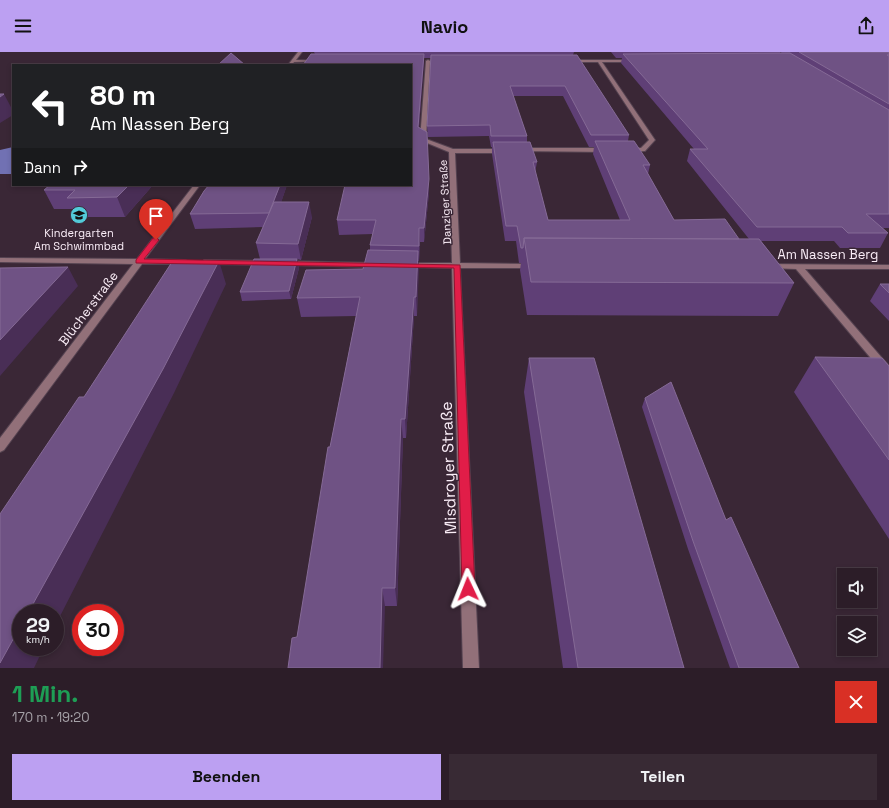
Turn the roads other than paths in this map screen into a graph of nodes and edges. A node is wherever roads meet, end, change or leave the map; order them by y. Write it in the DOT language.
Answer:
graph roads {
  1 [pos="300,52"];
  2 [pos="323,61"];
  3 [pos="421,61"];
  4 [pos="428,61"];
  5 [pos="436,61"];
  6 [pos="561,61"];
  7 [pos="599,61"];
  8 [pos="638,61"];
  9 [pos="291,63"];
  10 [pos="508,150"];
  11 [pos="516,150"];
  12 [pos="611,150"];
  13 [pos="619,150"];
  14 [pos="452,151"];
  15 [pos="196,186"];
  16 [pos="0,260"];
  17 [pos="139,261"];
  18 [pos="458,266"];
  19 [pos="545,266"];
  20 [pos="758,266"];
  21 [pos="798,266"];
  22 [pos="889,267"];
  23 [pos="889,373"];
  24 [pos="0,447"];
  25 [pos="471,668"];
  1 -- 9 [label="street"];
  2 -- 9 [label="street"];
  3 -- 4 [label="street"];
  4 -- 5 [label="street"];
  4 -- 14 [label="street, Danziger Straße"];
  6 -- 7 [label="street"];
  7 -- 8 [label="street"];
  7 -- 13 [label="street"];
  10 -- 14 [label="street"];
  11 -- 12 [label="street"];
  14 -- 18 [label="street, Danziger Straße"];
  15 -- 17 [label="street, Blücherstraße"];
  16 -- 17 [label="street"];
  17 -- 18 [label="street"];
  17 -- 24 [label="street, Blücherstraße"];
  18 -- 19 [label="street"];
  18 -- 25 [label="street, Misdroyer Straße"];
  20 -- 21 [label="street, Am Nassen Berg"];
  21 -- 22 [label="street, Am Nassen Berg"];
  21 -- 23 [label="street"];
}
